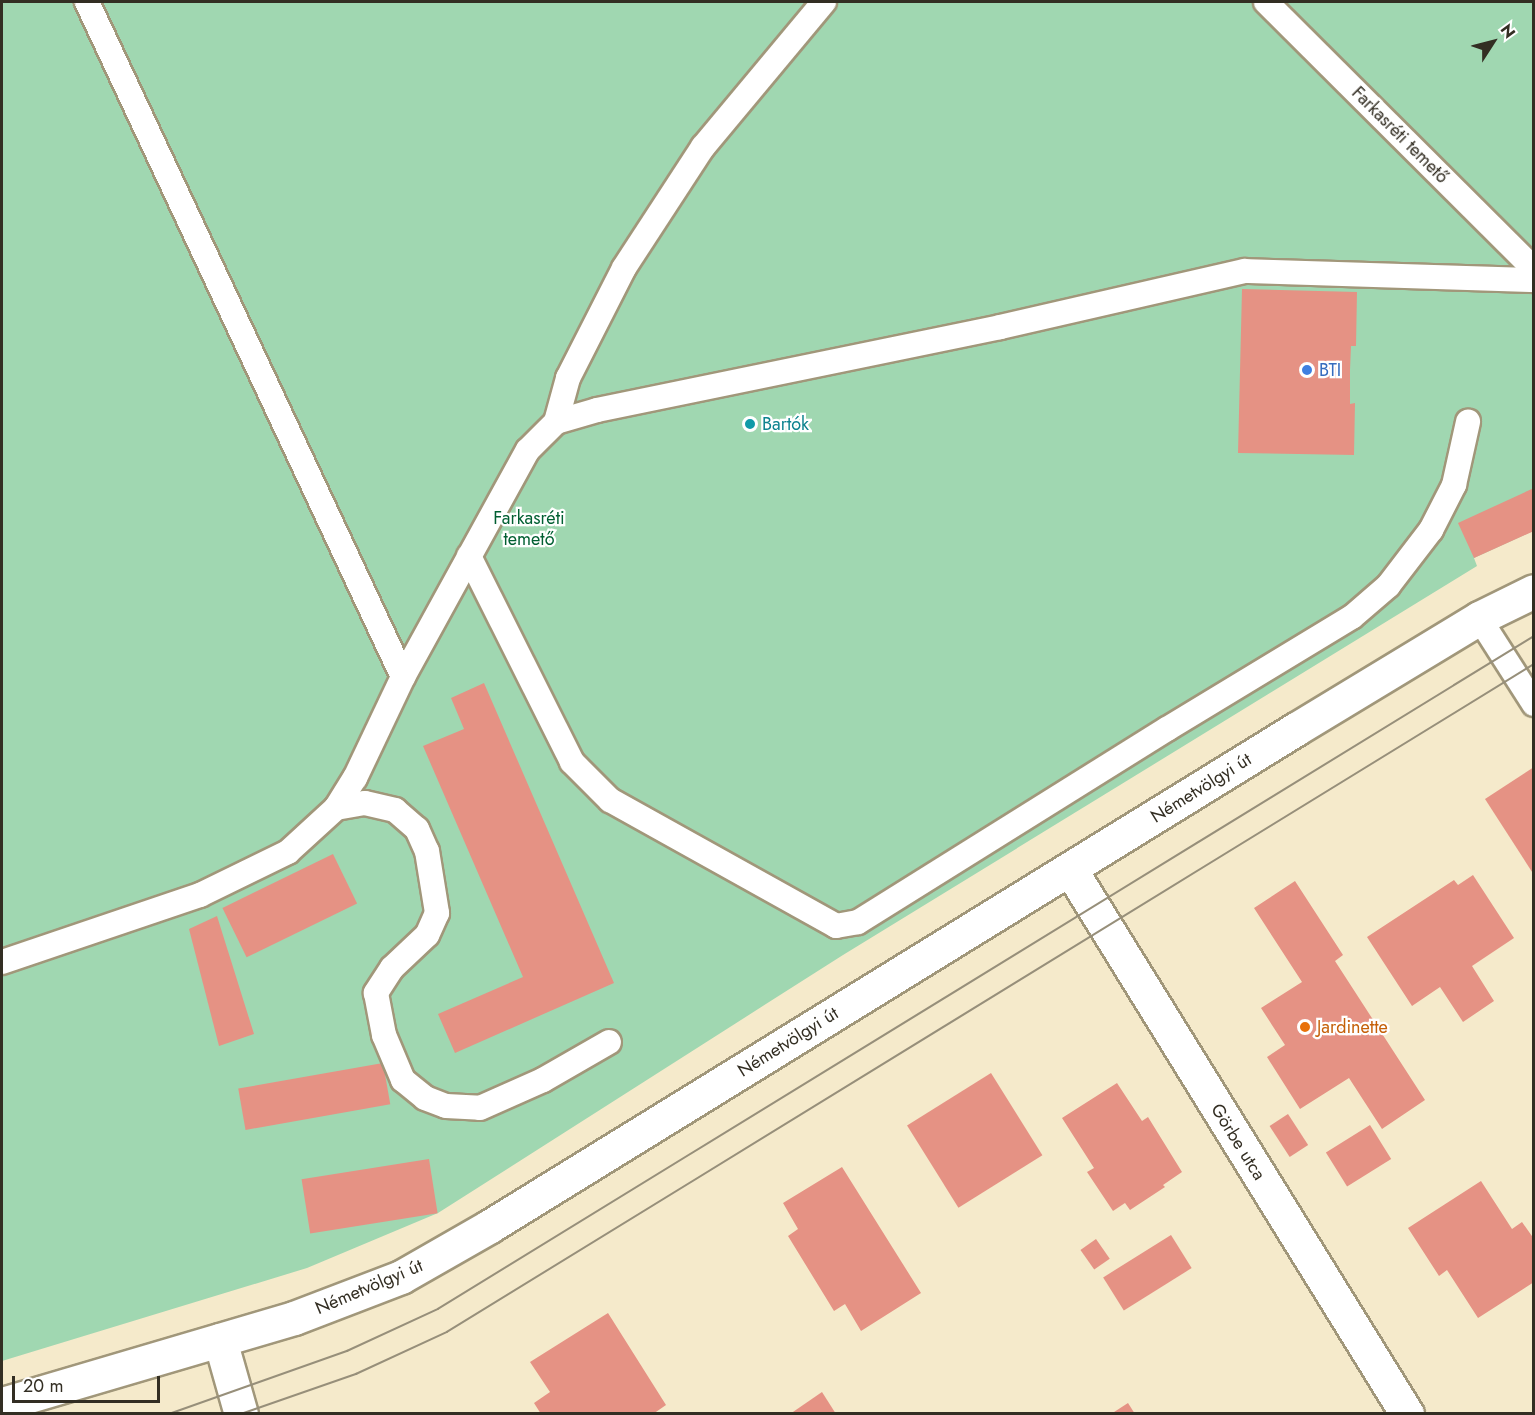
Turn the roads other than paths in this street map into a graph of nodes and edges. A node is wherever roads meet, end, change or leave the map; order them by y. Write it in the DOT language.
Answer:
graph roads {
  1 [pos="87,2"];
  2 [pos="824,2"];
  3 [pos="1266,2"];
  4 [pos="1533,269"];
  5 [pos="1533,280"];
  6 [pos="1468,422"];
  7 [pos="556,423"];
  8 [pos="469,556"];
  9 [pos="1533,591"];
  10 [pos="1479,618"];
  11 [pos="403,677"];
  12 [pos="1533,704"];
  13 [pos="336,808"];
  14 [pos="1070,870"];
  15 [pos="2,962"];
  16 [pos="609,1042"];
  17 [pos="220,1340"];
  18 [pos="2,1404"];
  19 [pos="241,1413"];
  20 [pos="1407,1413"];
  1 -- 11 [label="lane"];
  2 -- 7 [label="lane"];
  3 -- 4 [label="lane, Farkasréti temető"];
  5 -- 7 [label="lane"];
  6 -- 8 [label="lane"];
  7 -- 8 [label="lane"];
  8 -- 11 [label="lane"];
  9 -- 10 [label="street, Németvölgyi út"];
  10 -- 12 [label="lane"];
  10 -- 14 [label="street, Németvölgyi út"];
  11 -- 13 [label="lane"];
  13 -- 15 [label="lane"];
  13 -- 16 [label="lane"];
  14 -- 17 [label="street, Németvölgyi út"];
  14 -- 20 [label="street, Görbe utca"];
  17 -- 18 [label="street, Németvölgyi út"];
  17 -- 19 [label="street"];
}
